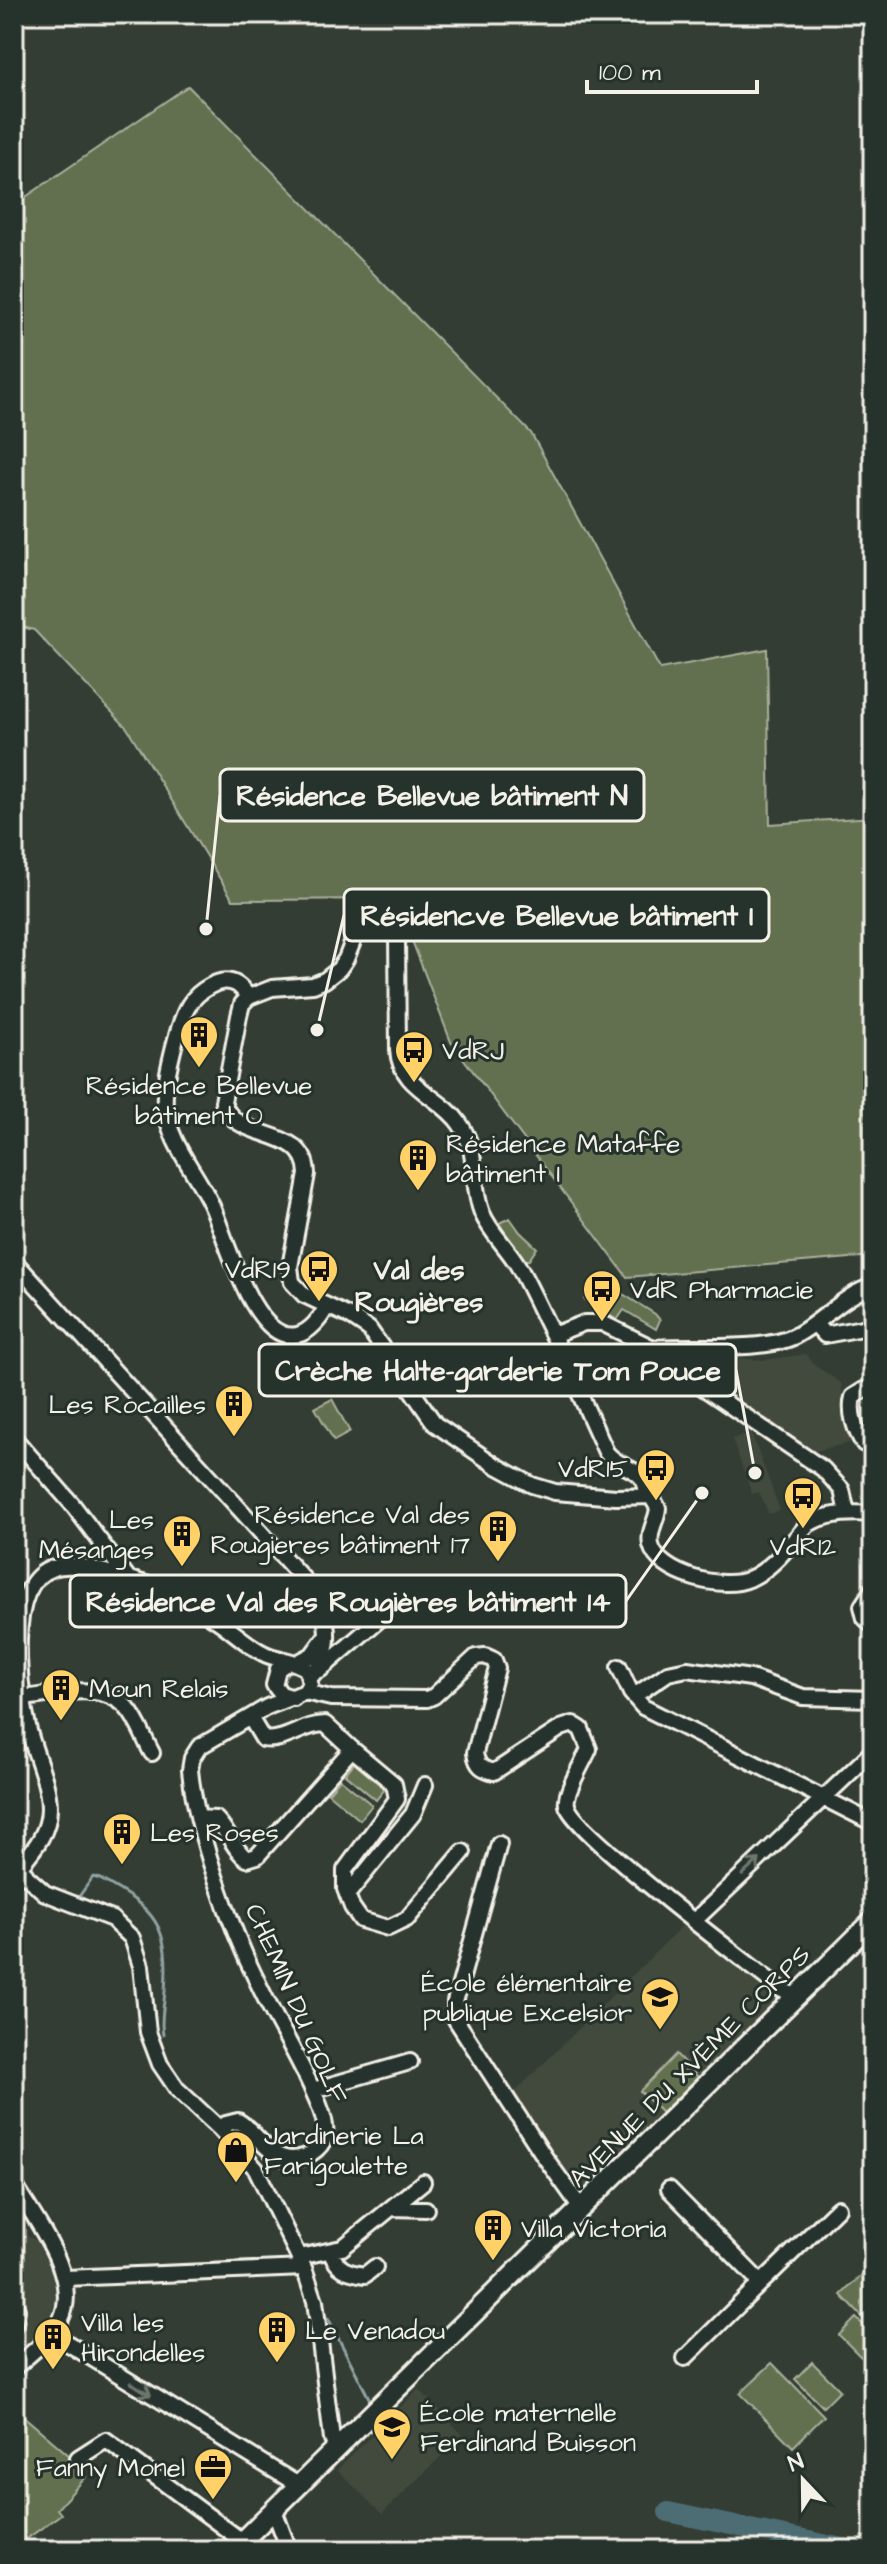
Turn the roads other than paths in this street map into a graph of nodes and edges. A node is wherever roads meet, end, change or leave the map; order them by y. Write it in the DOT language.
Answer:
graph roads {
  1 [pos="249,997"];
  2 [pos="14,1261"];
  3 [pos="873,1286"];
  4 [pos="327,1306"];
  5 [pos="815,1324"];
  6 [pos="873,1326"];
  7 [pos="553,1335"];
  8 [pos="653,1348"];
  9 [pos="873,1389"];
  10 [pos="14,1438"];
  11 [pos="873,1446"];
  12 [pos="647,1495"];
  13 [pos="847,1513"];
  14 [pos="873,1514"];
  15 [pos="102,1546"];
  16 [pos="87,1569"];
  17 [pos="128,1578"];
  18 [pos="873,1589"];
  19 [pos="408,1595"];
  20 [pos="19,1597"];
  21 [pos="873,1626"];
  22 [pos="327,1632"];
  23 [pos="260,1652"];
  24 [pos="293,1662"];
  25 [pos="619,1667"];
  26 [pos="274,1683"];
  27 [pos="305,1686"];
  28 [pos="634,1696"];
  29 [pos="23,1698"];
  30 [pos="873,1699"];
  31 [pos="267,1707"];
  32 [pos="251,1719"];
  33 [pos="352,1749"];
  34 [pos="873,1751"];
  35 [pos="152,1753"];
  36 [pos="425,1785"];
  37 [pos="825,1798"];
  38 [pos="199,1818"];
  39 [pos="873,1823"];
  40 [pos="499,1844"];
  41 [pos="463,1852"];
  42 [pos="17,1861"];
  43 [pos="347,1895"];
  44 [pos="694,1921"];
  45 [pos="873,1921"];
  46 [pos="797,1997"];
  47 [pos="410,2062"];
  48 [pos="313,2090"];
  49 [pos="220,2129"];
  50 [pos="423,2182"];
  51 [pos="14,2184"];
  52 [pos="669,2189"];
  53 [pos="393,2208"];
  54 [pos="581,2208"];
  55 [pos="838,2208"];
  56 [pos="426,2209"];
  57 [pos="330,2251"];
  58 [pos="302,2262"];
  59 [pos="375,2267"];
  60 [pos="65,2278"];
  61 [pos="761,2283"];
  62 [pos="14,2302"];
  63 [pos="14,2325"];
  64 [pos="51,2333"];
  65 [pos="685,2358"];
  66 [pos="14,2368"];
  67 [pos="337,2448"];
  68 [pos="78,2458"];
  69 [pos="300,2486"];
  70 [pos="274,2510"];
  71 [pos="238,2545"];
  72 [pos="289,2550"];
  1 -- 4 [label="street"];
  1 -- 4 [label="street"];
  1 -- 7 [label="street"];
  2 -- 22 [label="street"];
  3 -- 5 [label="street"];
  4 -- 12 [label="street"];
  5 -- 6 [label="street"];
  5 -- 8 [label="street"];
  7 -- 8 [label="street"];
  7 -- 12 [label="street"];
  8 -- 13 [label="street"];
  9 -- 11 [label="street"];
  10 -- 15 [label="street"];
  12 -- 13 [label="street"];
  13 -- 14 [label="street"];
  15 -- 16 [label="street"];
  15 -- 17 [label="street"];
  16 -- 17 [label="street"];
  16 -- 20 [label="street"];
  17 -- 23 [label="street"];
  18 -- 21 [label="street"];
  19 -- 27 [label="street"];
  20 -- 29 [label="street"];
  22 -- 24 [label="street"];
  22 -- 27 [label="street"];
  23 -- 24 [label="street"];
  23 -- 26 [label="street"];
  24 -- 26 [label="street"];
  24 -- 27 [label="street"];
  25 -- 28 [label="street"];
  26 -- 27 [label="street"];
  26 -- 31 [label="street"];
  27 -- 31 [label="street, CHEMIN DU GOLF"];
  27 -- 44 [label="street"];
  28 -- 30 [label="street"];
  28 -- 37 [label="street"];
  29 -- 35 [label="street"];
  29 -- 42 [label="street"];
  31 -- 32 [label="street, CHEMIN DU GOLF"];
  32 -- 33 [label="street"];
  32 -- 38 [label="street, CHEMIN DU GOLF"];
  33 -- 38 [label="street"];
  33 -- 43 [label="street"];
  34 -- 37 [label="street"];
  36 -- 43 [label="street"];
  37 -- 39 [label="street"];
  44 -- 37 [label="street, one-way"];
  38 -- 48 [label="street, CHEMIN DU GOLF"];
  40 -- 54 [label="street"];
  41 -- 43 [label="street"];
  42 -- 49 [label="street"];
  44 -- 46 [label="street"];
  45 -- 46 [label="main road, AVENUE DU XVÈME CORPS"];
  46 -- 54 [label="main road, AVENUE DU XVÈME CORPS"];
  47 -- 48 [label="street"];
  48 -- 49 [label="street, CHEMIN DU GOLF"];
  49 -- 58 [label="street"];
  50 -- 53 [label="street"];
  51 -- 60 [label="street"];
  52 -- 61 [label="street"];
  53 -- 56 [label="street"];
  53 -- 57 [label="street"];
  54 -- 67 [label="main road, AVENUE DU XVÈME CORPS"];
  55 -- 61 [label="street"];
  57 -- 58 [label="street"];
  57 -- 59 [label="street"];
  58 -- 60 [label="street"];
  58 -- 67 [label="street"];
  60 -- 64 [label="street"];
  61 -- 65 [label="street"];
  62 -- 63 [label="street"];
  64 -- 66 [label="street"];
  64 -- 69 [label="street, one-way"];
  67 -- 69 [label="main road, AVENUE DU XVÈME CORPS"];
  68 -- 71 [label="street"];
  69 -- 70 [label="main road, AVENUE DU XVÈME CORPS"];
  70 -- 71 [label="main road, AVENUE DU XVÈME CORPS"];
  70 -- 72 [label="street"];
}
